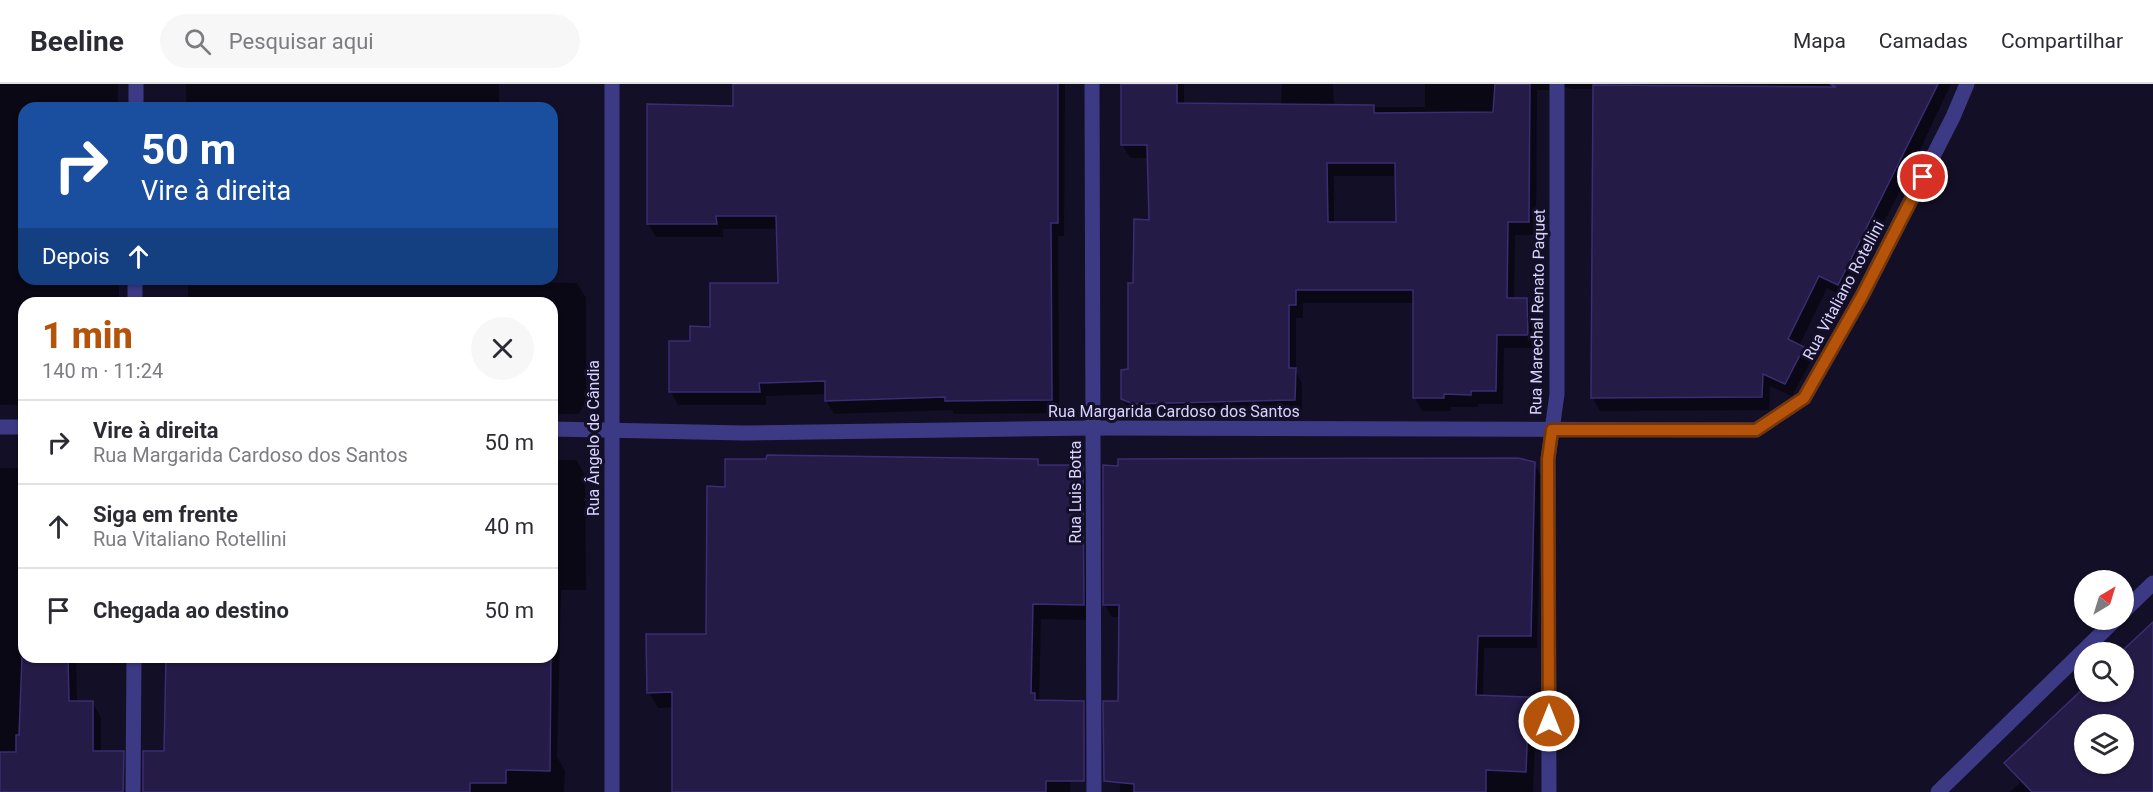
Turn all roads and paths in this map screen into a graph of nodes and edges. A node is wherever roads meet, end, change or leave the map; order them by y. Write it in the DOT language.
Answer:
graph roads {
  1 [pos="136,84"];
  2 [pos="612,84"];
  3 [pos="1092,84"];
  4 [pos="1557,84"];
  5 [pos="1967,84"];
  6 [pos="136,102"];
  7 [pos="1789,409"];
  8 [pos="0,427"];
  9 [pos="18,427"];
  10 [pos="1093,428"];
  11 [pos="558,429"];
  12 [pos="611,430"];
  13 [pos="1552,430"];
  14 [pos="2153,583"];
  15 [pos="2134,601"];
  16 [pos="2105,630"];
  17 [pos="134,663"];
  18 [pos="134,792"];
  19 [pos="612,792"];
  20 [pos="1094,792"];
  21 [pos="1549,792"];
  22 [pos="1938,792"];
  1 -- 6 [label="street"];
  2 -- 12 [label="street, Rua Ângelo de Cândia"];
  3 -- 10 [label="street, Rua Luis Botta"];
  4 -- 13 [label="street, Rua Marechal Renato Paquet"];
  5 -- 7 [label="street, Rua Vitaliano Rotellini"];
  7 -- 13 [label="street, Rua Margarida Cardoso dos Santos"];
  8 -- 9 [label="street"];
  10 -- 12 [label="street, Rua Margarida Cardoso dos Santos"];
  10 -- 13 [label="street, Rua Margarida Cardoso dos Santos"];
  10 -- 20 [label="street, Rua Luis Botta"];
  11 -- 12 [label="street, Rua Margarida Cardoso dos Santos"];
  12 -- 19 [label="street, Rua Ângelo de Cândia"];
  13 -- 21 [label="street, Rua Marechal Renato Paquet"];
  14 -- 15 [label="street"];
  16 -- 22 [label="street"];
  17 -- 18 [label="street"];
}
